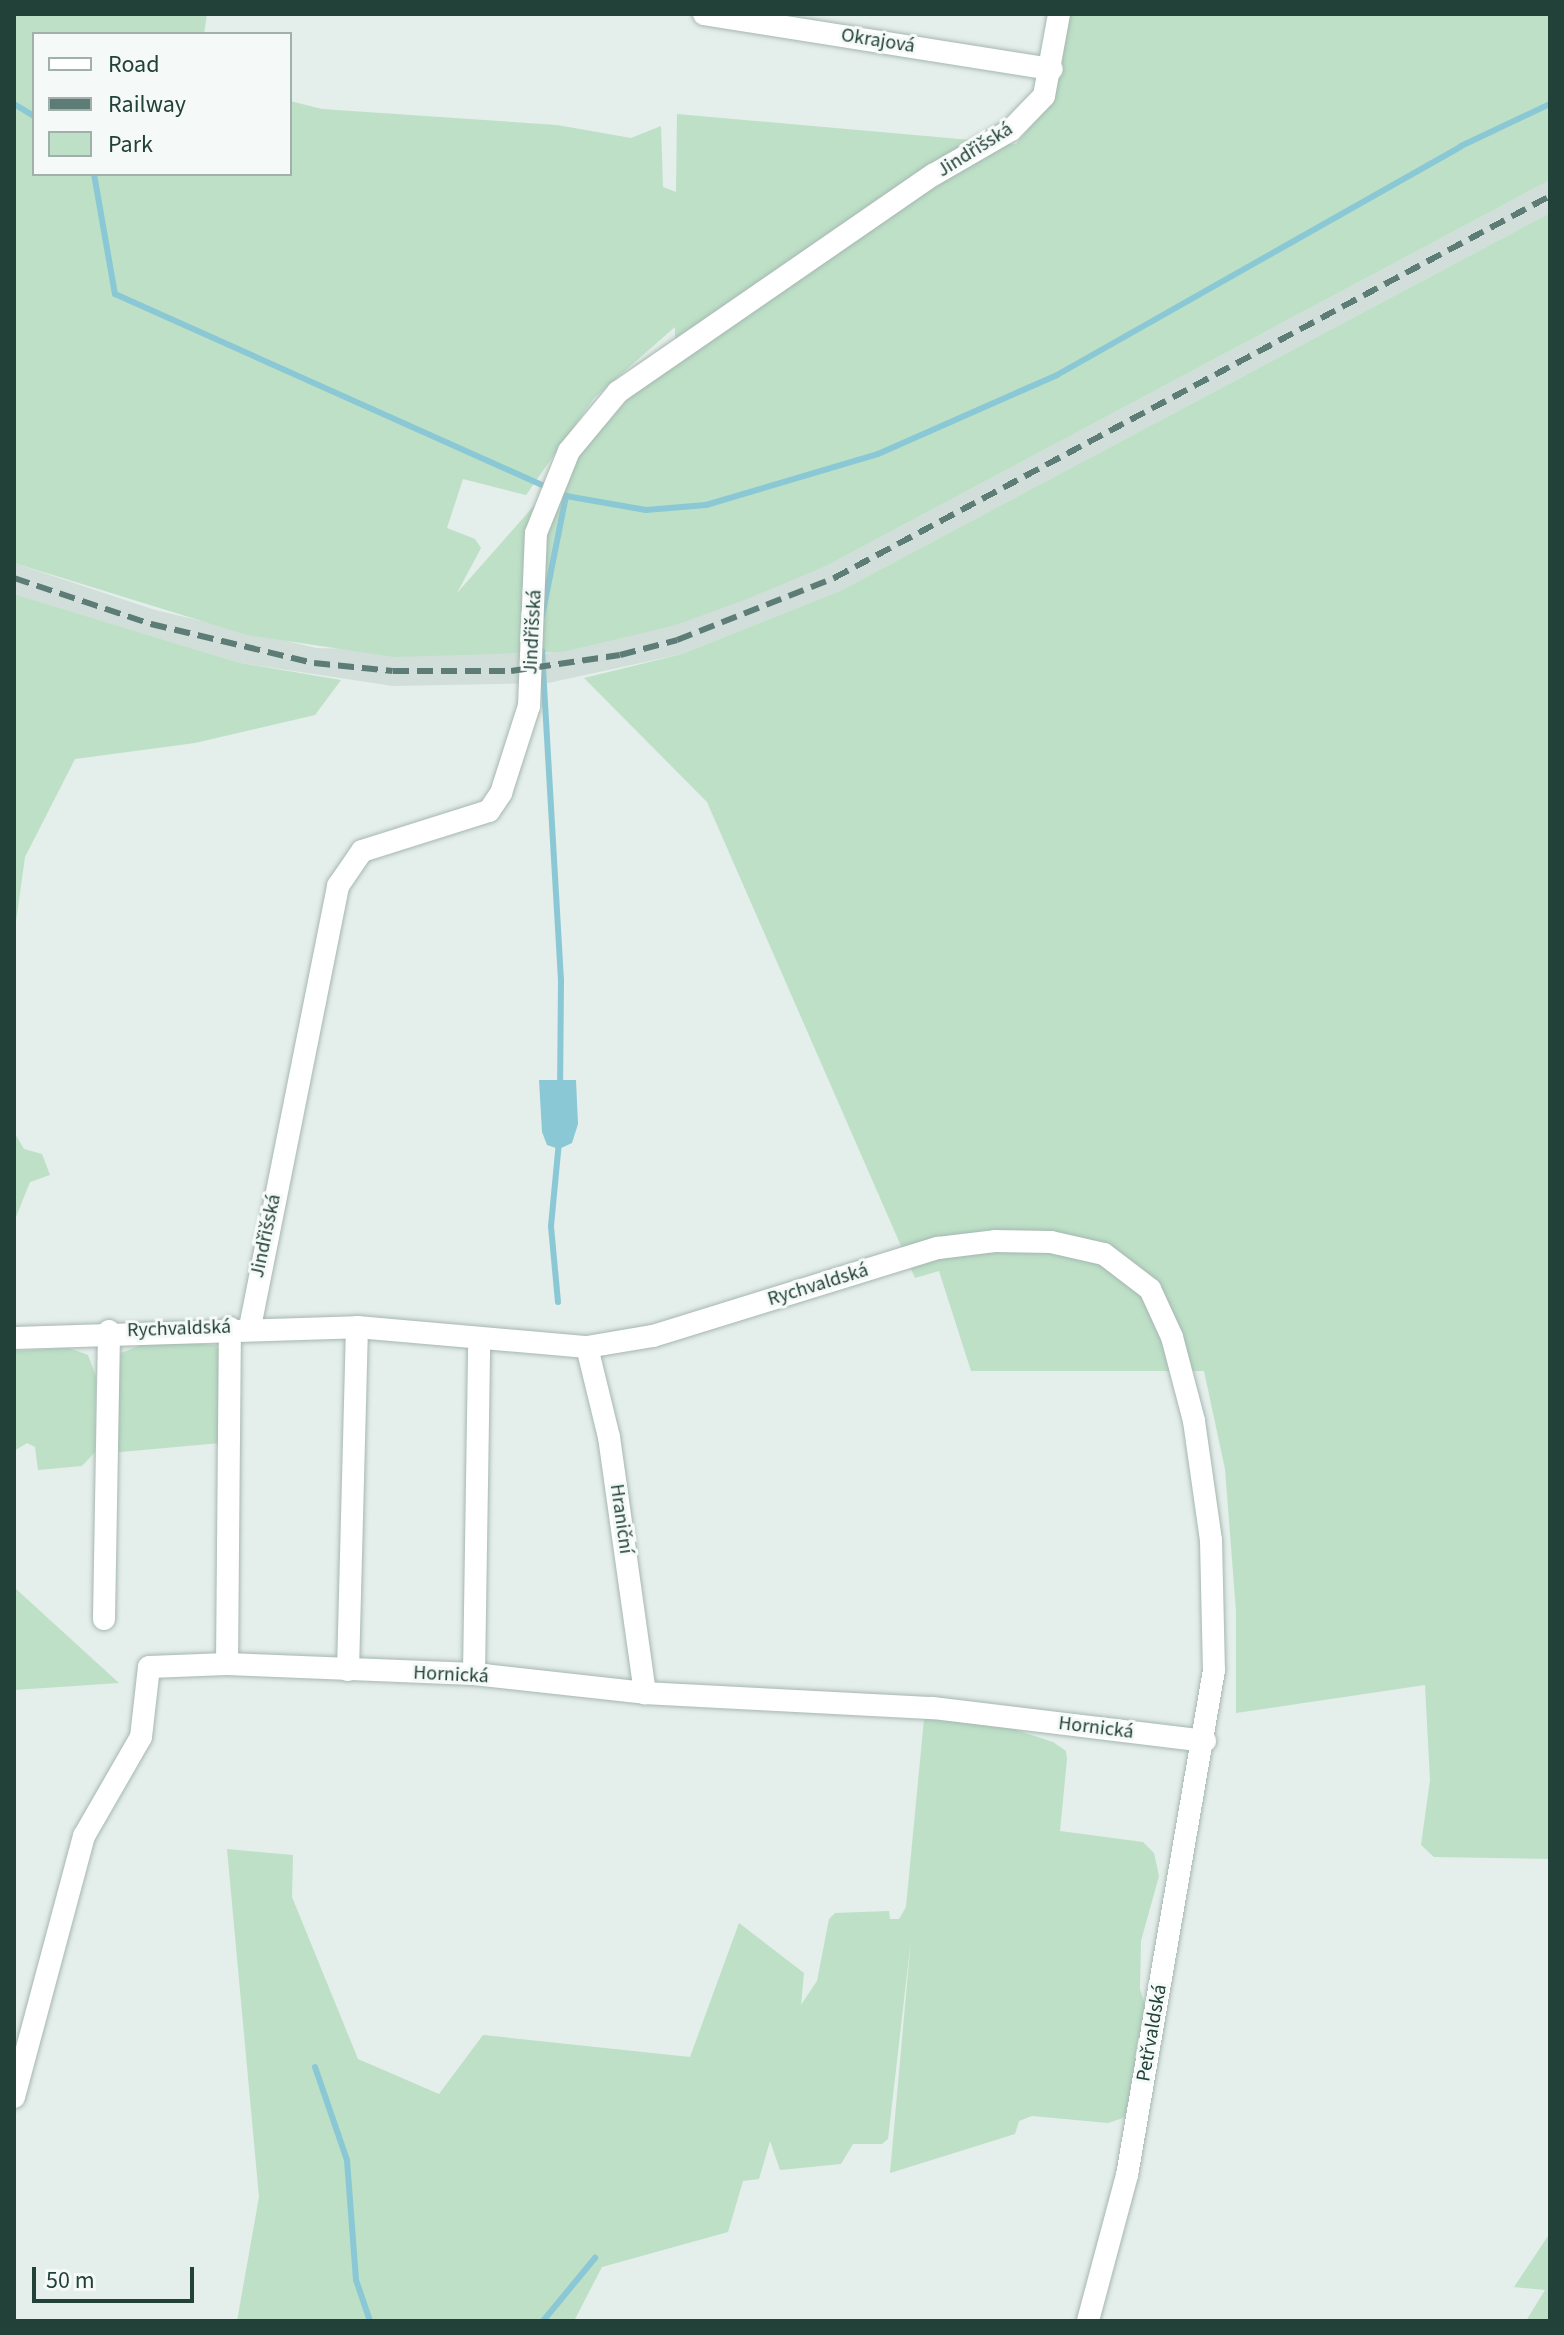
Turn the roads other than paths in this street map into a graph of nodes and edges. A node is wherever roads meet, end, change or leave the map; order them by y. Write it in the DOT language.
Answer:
graph roads {
  1 [pos="704,14"];
  2 [pos="1059,14"];
  3 [pos="1052,69"];
  4 [pos="240,1327"];
  5 [pos="357,1327"];
  6 [pos="109,1331"];
  7 [pos="14,1338"];
  8 [pos="479,1339"];
  9 [pos="587,1347"];
  10 [pos="104,1619"];
  11 [pos="227,1664"];
  12 [pos="348,1670"];
  13 [pos="474,1674"];
  14 [pos="645,1693"];
  15 [pos="1205,1741"];
  16 [pos="14,2097"];
  17 [pos="1088,2321"];
  1 -- 3 [label="street, Okrajová"];
  2 -- 3 [label="street, Jindřišská"];
  3 -- 4 [label="street, Jindřišská"];
  4 -- 5 [label="street, Rychvaldská"];
  4 -- 6 [label="street, Rychvaldská"];
  4 -- 11 [label="street, Jindřišská"];
  5 -- 8 [label="street, Rychvaldská"];
  5 -- 12 [label="street"];
  6 -- 7 [label="street, Rychvaldská"];
  6 -- 10 [label="street"];
  8 -- 9 [label="street, Rychvaldská"];
  8 -- 13 [label="street"];
  9 -- 14 [label="street, Hraniční"];
  9 -- 15 [label="street, Rychvaldská"];
  11 -- 12 [label="street, Hornická"];
  11 -- 16 [label="street, Hornická"];
  12 -- 13 [label="street, Hornická"];
  13 -- 14 [label="street, Hornická"];
  14 -- 15 [label="street, Hornická"];
  15 -- 17 [label="street, Petřvaldská"];
}
